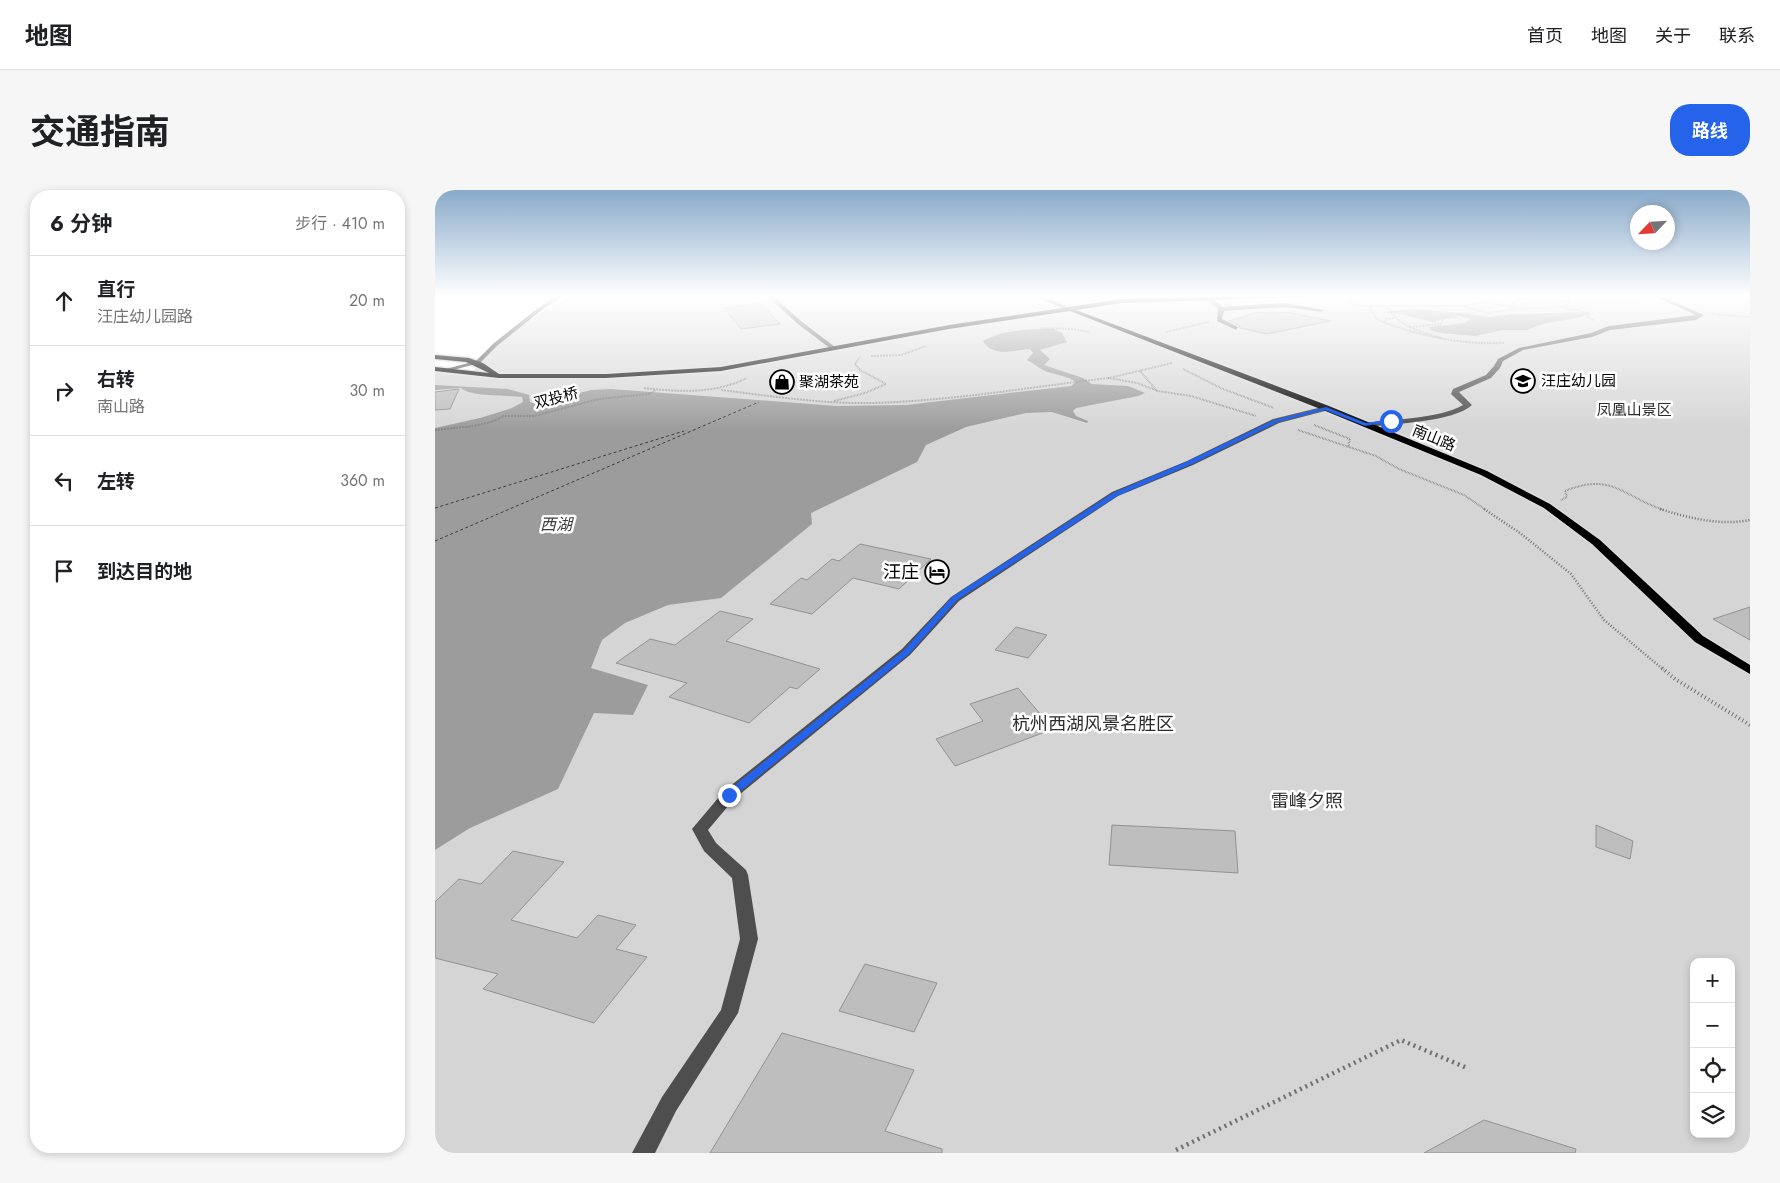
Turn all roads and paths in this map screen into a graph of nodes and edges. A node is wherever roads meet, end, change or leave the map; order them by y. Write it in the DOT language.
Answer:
graph roads {
  1 [pos="501,340"];
  2 [pos="822,340"];
  3 [pos="878,340"];
  4 [pos="1150,340"];
  5 [pos="1445,340"];
  6 [pos="1449,340"];
  7 [pos="1565,340"];
  8 [pos="1455,342"];
  9 [pos="933,343"];
  10 [pos="1506,343"];
  11 [pos="833,348"];
  12 [pos="869,356"];
  13 [pos="435,357"];
  14 [pos="853,358"];
  15 [pos="1162,359"];
  16 [pos="478,362"];
  17 [pos="1180,367"];
  18 [pos="435,369"];
  19 [pos="445,370"];
  20 [pos="1140,371"];
  21 [pos="499,376"];
  22 [pos="747,378"];
  23 [pos="1109,378"];
  24 [pos="639,387"];
  25 [pos="657,390"];
  26 [pos="718,390"];
  27 [pos="1158,391"];
  28 [pos="829,402"];
  29 [pos="1326,408"];
  30 [pos="1294,416"];
  31 [pos="1276,421"];
  32 [pos="1365,425"];
  33 [pos="435,430"];
  34 [pos="1348,448"];
  35 [pos="1531,497"];
  36 [pos="1750,520"];
  37 [pos="1750,670"];
  38 [pos="1750,725"];
  39 [pos="1467,1068"];
  40 [pos="1176,1150"];
  41 [pos="643,1153"];
  1 -- 16 [label="street"];
  2 -- 11 [label="street"];
  3 -- 11 [label="main road, 南山路"];
  4 -- 29 [label="main road, 南山路"];
  5 -- 8 [label="path"];
  6 -- 8 [label="path"];
  7 -- 32 [label="street"];
  8 -- 10 [label="path"];
  9 -- 12 [label="path"];
  11 -- 21 [label="main road, 南山路"];
  13 -- 16 [label="main road"];
  14 -- 28 [label="path"];
  15 -- 20 [label="path"];
  16 -- 19 [label="street"];
  16 -- 21 [label="main road"];
  17 -- 30 [label="path"];
  18 -- 19 [label="main road, 南山路"];
  19 -- 21 [label="main road, 南山路"];
  20 -- 23 [label="path"];
  20 -- 27 [label="path"];
  22 -- 26 [label="path"];
  23 -- 27 [label="path"];
  23 -- 28 [label="path"];
  24 -- 25 [label="path"];
  25 -- 26 [label="path"];
  25 -- 33 [label="path, 双投桥"];
  26 -- 28 [label="path"];
  27 -- 31 [label="path"];
  29 -- 30 [label="street"];
  29 -- 32 [label="main road, 南山路"];
  30 -- 31 [label="street"];
  30 -- 34 [label="path"];
  31 -- 34 [label="path"];
  31 -- 41 [label="street"];
  32 -- 35 [label="main road, 南山路"];
  34 -- 38 [label="path"];
  35 -- 36 [label="path"];
  35 -- 37 [label="main road, 南山路"];
  39 -- 40 [label="path"];
}
